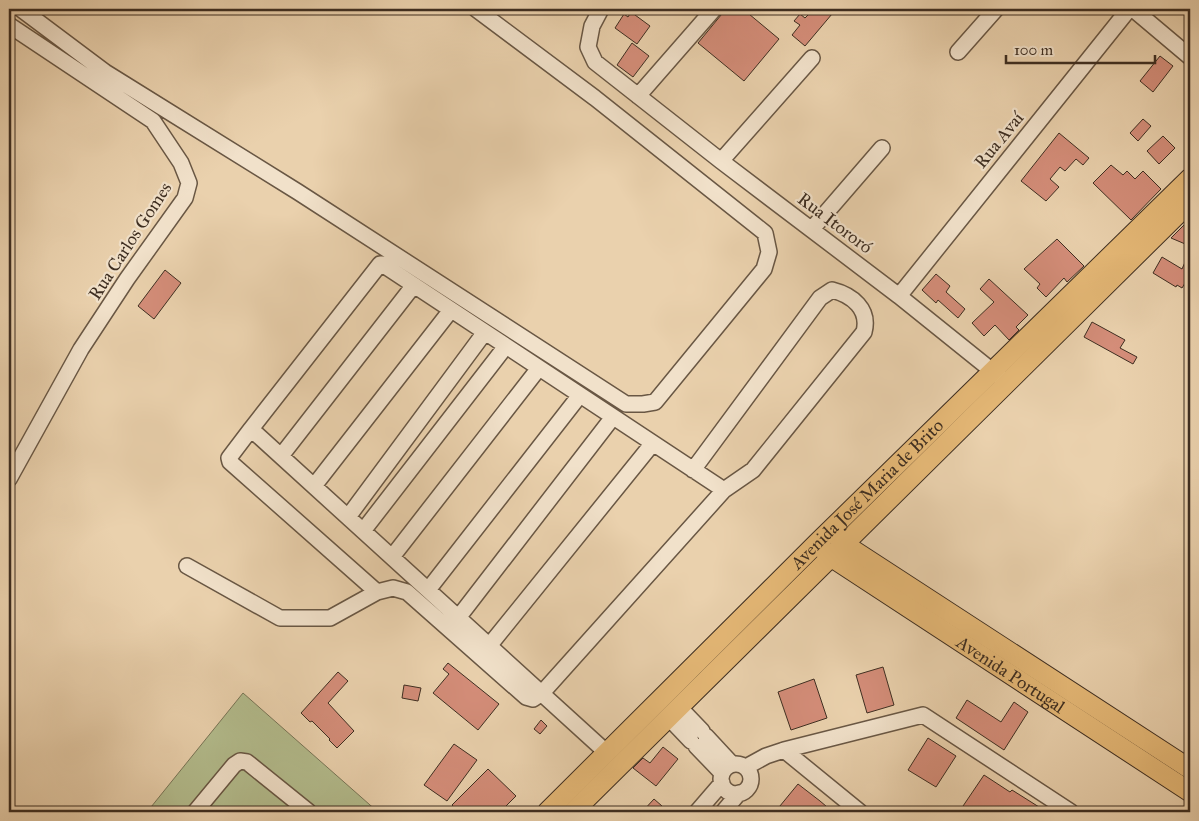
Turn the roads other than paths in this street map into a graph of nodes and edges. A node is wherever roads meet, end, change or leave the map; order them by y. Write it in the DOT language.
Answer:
graph roads {
  1 [pos="21,9"];
  2 [pos="476,9"];
  3 [pos="601,9"];
  4 [pos="714,9"];
  5 [pos="996,9"];
  6 [pos="1129,9"];
  7 [pos="1133,9"];
  8 [pos="9,25"];
  9 [pos="958,52"];
  10 [pos="1190,56"];
  11 [pos="812,58"];
  12 [pos="638,96"];
  13 [pos="882,148"];
  14 [pos="721,161"];
  15 [pos="1190,178"];
  16 [pos="1190,202"];
  17 [pos="812,229"];
  18 [pos="414,285"];
  19 [pos="899,296"];
  20 [pos="451,310"];
  21 [pos="484,332"];
  22 [pos="506,346"];
  23 [pos="539,368"];
  24 [pos="1000,376"];
  25 [pos="580,395"];
  26 [pos="613,417"];
  27 [pos="251,429"];
  28 [pos="653,443"];
  29 [pos="281,456"];
  30 [pos="693,470"];
  31 [pos="9,479"];
  32 [pos="314,486"];
  33 [pos="724,490"];
  34 [pos="348,518"];
  35 [pos="831,530"];
  36 [pos="363,531"];
  37 [pos="817,543"];
  38 [pos="844,544"];
  39 [pos="392,557"];
  40 [pos="831,557"];
  41 [pos="187,566"];
  42 [pos="428,590"];
  43 [pos="377,592"];
  44 [pos="458,618"];
  45 [pos="489,646"];
  46 [pos="542,693"];
  47 [pos="674,712"];
  48 [pos="784,750"];
  49 [pos="606,752"];
  50 [pos="1190,769"];
  51 [pos="731,772"];
  52 [pos="1190,792"];
  53 [pos="739,793"];
  54 [pos="195,812"];
  55 [pos="309,812"];
  56 [pos="547,812"];
  57 [pos="573,812"];
  58 [pos="697,812"];
  59 [pos="724,812"];
  60 [pos="860,812"];
  61 [pos="1072,812"];
  1 -- 2 [label="street"];
  3 -- 12 [label="street, Rua Itororó"];
  4 -- 12 [label="street"];
  5 -- 9 [label="street"];
  6 -- 19 [label="street, Rua Avaí"];
  7 -- 10 [label="street"];
  8 -- 31 [label="street, Rua Carlos Gomes"];
  11 -- 14 [label="street"];
  12 -- 14 [label="street, Rua Itororó"];
  13 -- 17 [label="street"];
  14 -- 17 [label="street, Rua Itororó"];
  15 -- 24 [label="main road, Avenida José Maria de Brito"];
  16 -- 24 [label="main road, Avenida José Maria de Brito"];
  17 -- 19 [label="street, Rua Itororó"];
  18 -- 20 [label="street"];
  18 -- 27 [label="street"];
  18 -- 29 [label="street"];
  19 -- 24 [label="street, Rua Itororó"];
  20 -- 21 [label="street"];
  20 -- 32 [label="street"];
  21 -- 22 [label="street"];
  21 -- 34 [label="street"];
  22 -- 23 [label="street"];
  22 -- 36 [label="street"];
  23 -- 25 [label="street"];
  23 -- 39 [label="street"];
  24 -- 35 [label="main road, Avenida José Maria de Brito"];
  24 -- 38 [label="main road, Avenida José Maria de Brito"];
  25 -- 26 [label="street"];
  25 -- 42 [label="street"];
  26 -- 28 [label="street"];
  26 -- 44 [label="street"];
  27 -- 29 [label="street"];
  27 -- 43 [label="street"];
  28 -- 30 [label="street"];
  28 -- 45 [label="street"];
  29 -- 32 [label="street"];
  30 -- 33 [label="street"];
  30 -- 33 [label="street"];
  32 -- 34 [label="street"];
  33 -- 46 [label="street"];
  34 -- 36 [label="street"];
  35 -- 37 [label="main road, Avenida José Maria de Brito"];
  35 -- 38 [label="main road, Avenida Portugal"];
  36 -- 39 [label="street"];
  37 -- 40 [label="main road, Avenida Portugal"];
  37 -- 49 [label="main road, Avenida José Maria de Brito"];
  38 -- 40 [label="main road, Avenida José Maria de Brito"];
  38 -- 50 [label="main road, Avenida Portugal"];
  39 -- 42 [label="street"];
  40 -- 47 [label="main road, Avenida José Maria de Brito"];
  40 -- 52 [label="main road, Avenida Portugal"];
  41 -- 43 [label="street"];
  42 -- 44 [label="street"];
  43 -- 46 [label="street"];
  44 -- 45 [label="street"];
  45 -- 46 [label="street"];
  46 -- 49 [label="street"];
  47 -- 51 [label="street"];
  47 -- 57 [label="main road, Avenida José Maria de Brito"];
  48 -- 51 [label="street"];
  48 -- 60 [label="street"];
  48 -- 61 [label="street"];
  49 -- 56 [label="main road, Avenida José Maria de Brito"];
  51 -- 53 [label="street"];
  51 -- 53 [label="street"];
  51 -- 58 [label="street"];
  53 -- 59 [label="street"];
  54 -- 55 [label="street"];
}
